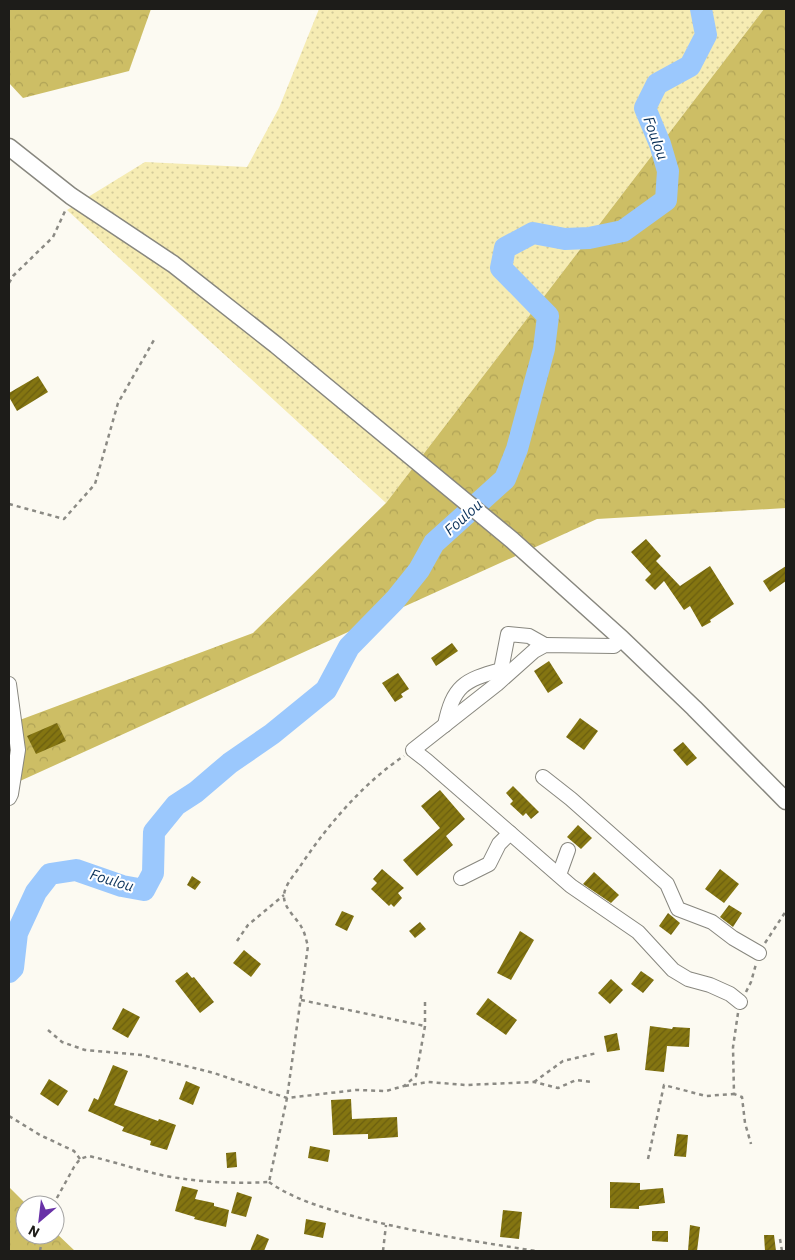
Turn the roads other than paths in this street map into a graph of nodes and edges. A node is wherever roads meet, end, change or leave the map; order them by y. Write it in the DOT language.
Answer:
graph roads {
  1 [pos="9,147"];
  2 [pos="622,639"];
  3 [pos="545,645"];
  4 [pos="9,684"];
  5 [pos="445,725"];
  6 [pos="543,777"];
  7 [pos="9,798"];
  8 [pos="786,801"];
  9 [pos="510,834"];
  10 [pos="568,850"];
  11 [pos="559,876"];
  12 [pos="461,878"];
  13 [pos="759,953"];
  14 [pos="740,1002"];
  1 -- 2 [label="street"];
  2 -- 3 [label="street"];
  2 -- 8 [label="street"];
  3 -- 5 [label="street"];
  3 -- 5 [label="street"];
  4 -- 7 [label="street"];
  5 -- 9 [label="street"];
  6 -- 13 [label="street"];
  9 -- 11 [label="street"];
  9 -- 12 [label="street"];
  10 -- 11 [label="street"];
  11 -- 14 [label="street"];
}
